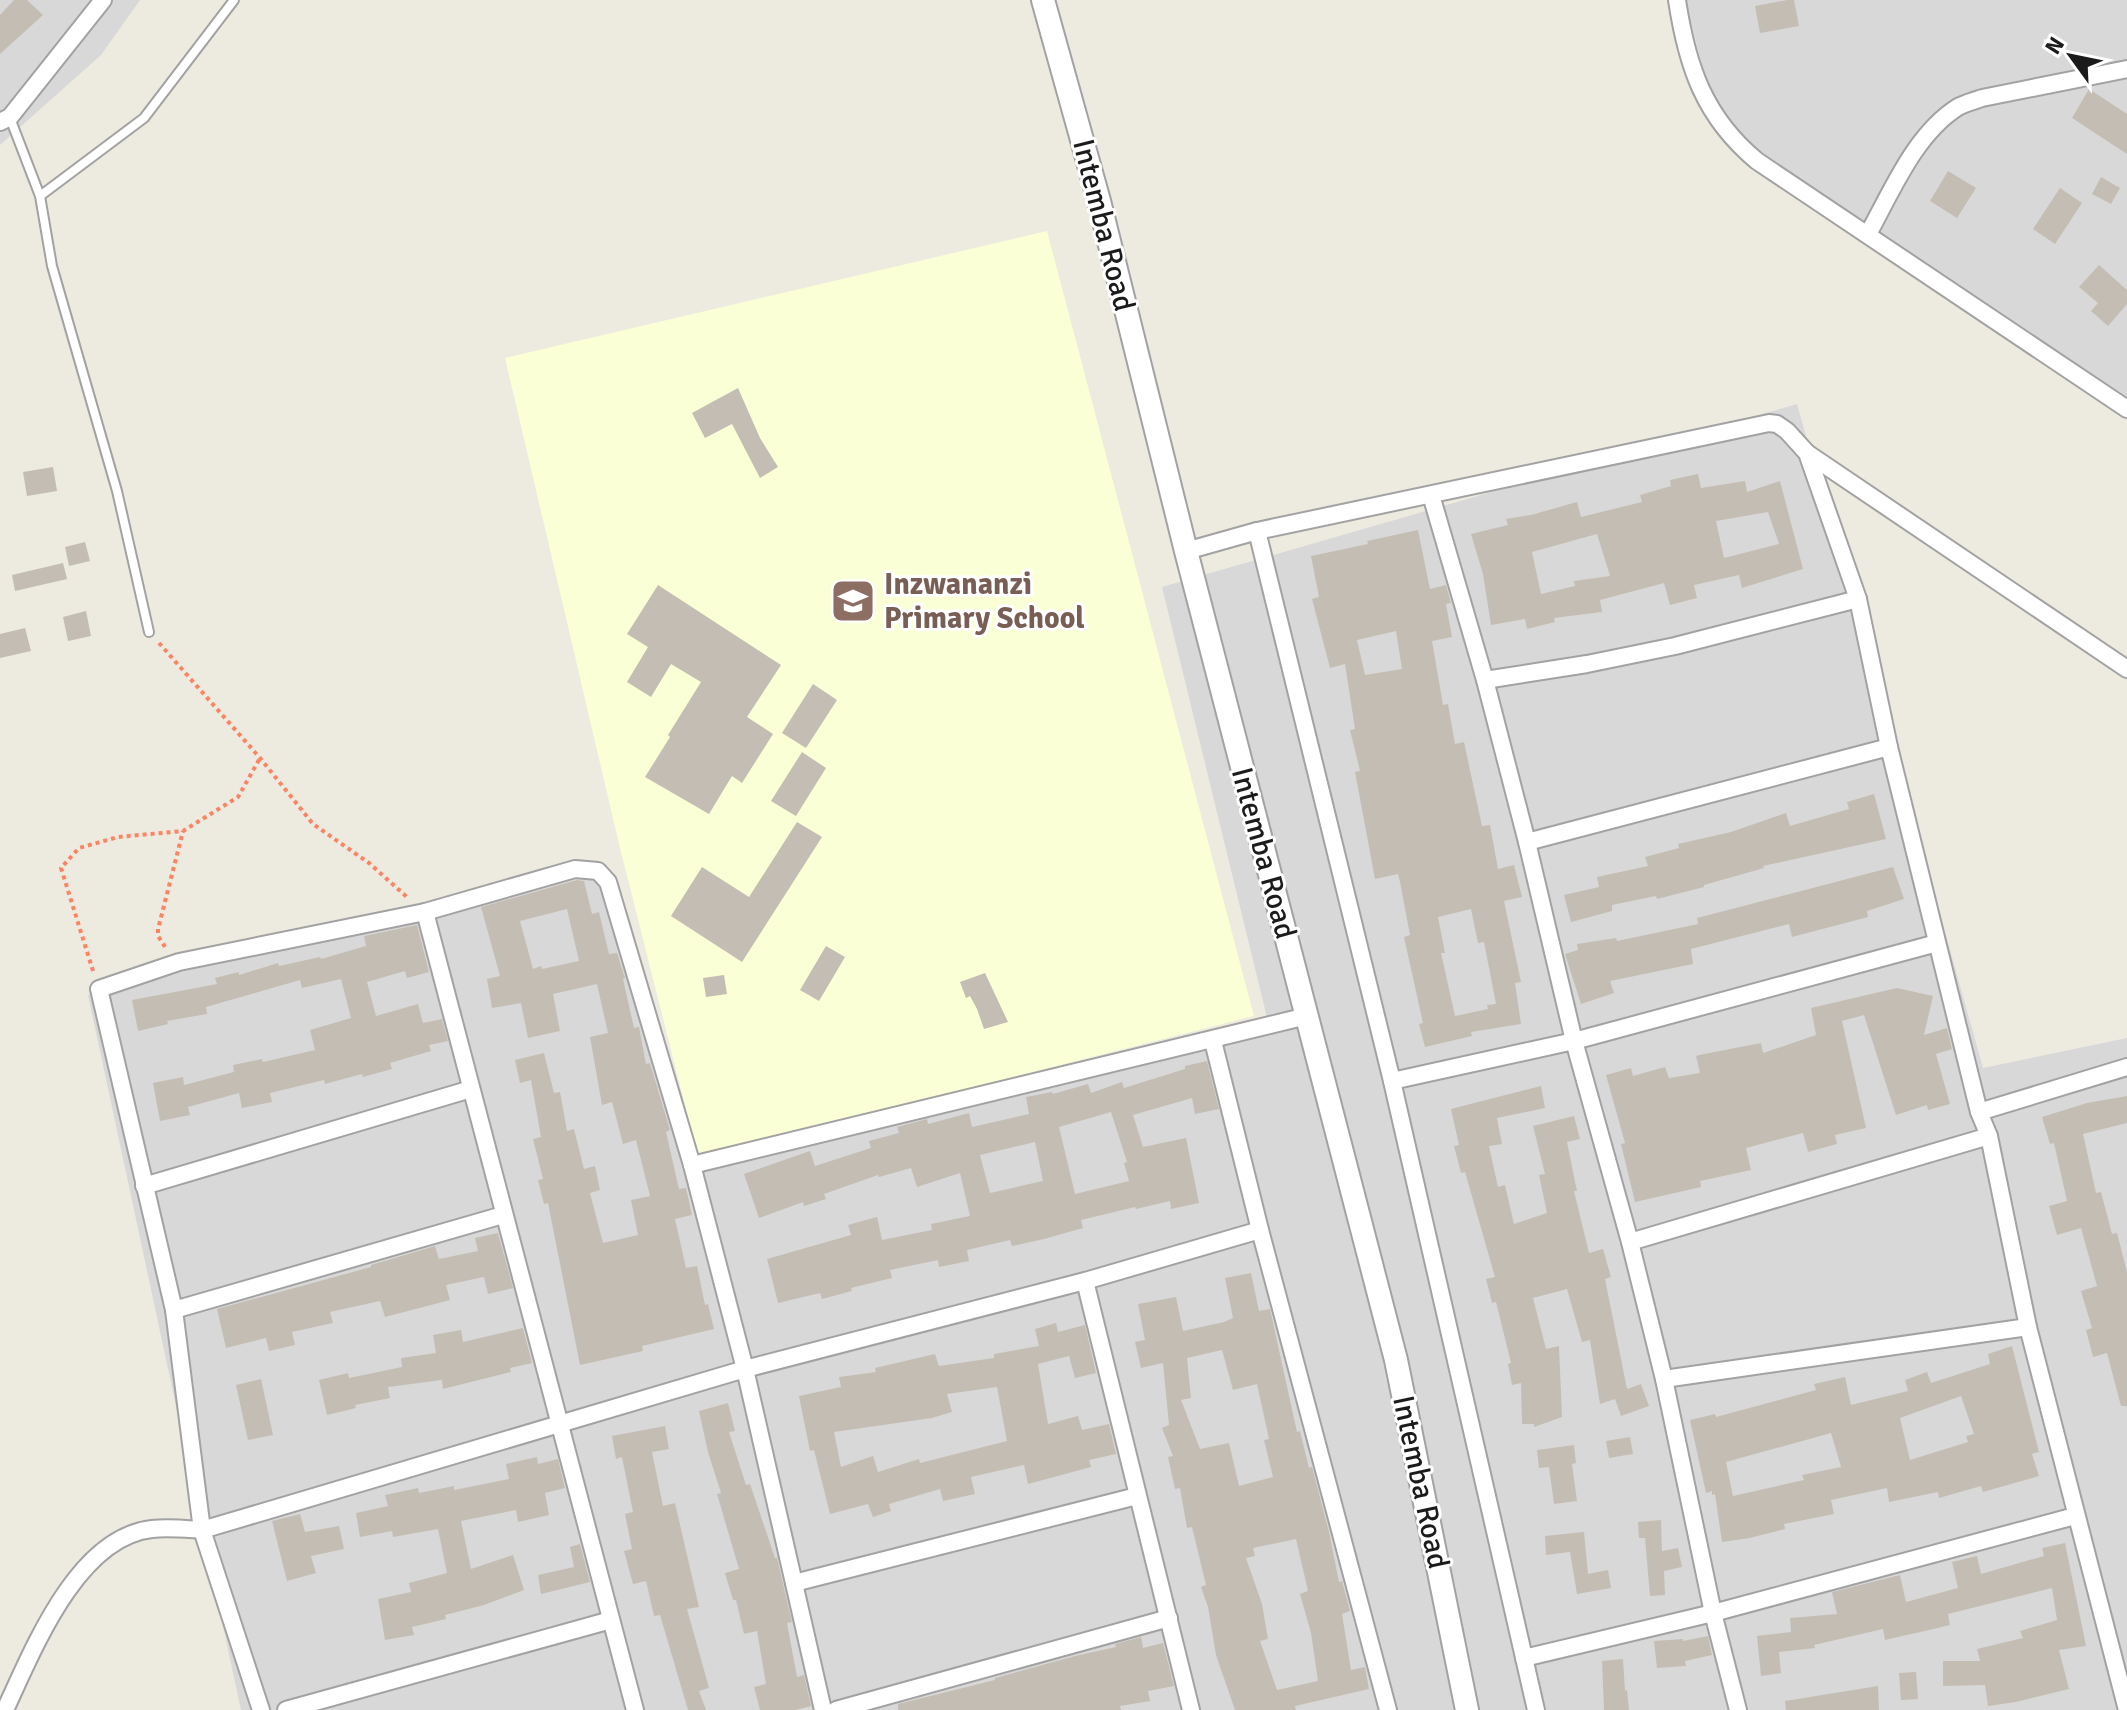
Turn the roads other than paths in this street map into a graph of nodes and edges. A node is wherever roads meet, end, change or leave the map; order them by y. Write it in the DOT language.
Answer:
graph roads {
  1 [pos="103,0"];
  2 [pos="234,0"];
  3 [pos="1043,0"];
  4 [pos="1677,0"];
  5 [pos="2127,69"];
  6 [pos="5,119"];
  7 [pos="40,196"];
  8 [pos="1868,234"];
  9 [pos="2127,409"];
  10 [pos="1807,453"];
  11 [pos="1431,495"];
  12 [pos="1257,531"];
  13 [pos="1186,551"];
  14 [pos="1858,599"];
  15 [pos="149,632"];
  16 [pos="2127,669"];
  17 [pos="1485,680"];
  18 [pos="1889,747"];
  19 [pos="1527,842"];
  20 [pos="425,912"];
  21 [pos="1937,943"];
  22 [pos="1307,1016"];
  23 [pos="1213,1041"];
  24 [pos="1574,1041"];
  25 [pos="2127,1067"];
  26 [pos="1392,1081"];
  27 [pos="471,1089"];
  28 [pos="1979,1112"];
  29 [pos="1989,1136"];
  30 [pos="692,1165"];
  31 [pos="144,1186"];
  32 [pos="503,1215"];
  33 [pos="1260,1230"];
  34 [pos="1630,1242"];
  35 [pos="1085,1281"];
  36 [pos="174,1310"];
  37 [pos="2028,1327"];
  38 [pos="745,1369"];
  39 [pos="1664,1379"];
  40 [pos="560,1423"];
  41 [pos="1137,1496"];
  42 [pos="2075,1516"];
  43 [pos="202,1530"];
  44 [pos="794,1583"];
  45 [pos="1713,1613"];
  46 [pos="1169,1618"];
  47 [pos="611,1620"];
  48 [pos="1524,1658"];
  49 [pos="5,1710"];
  50 [pos="261,1710"];
  51 [pos="286,1710"];
  52 [pos="635,1710"];
  53 [pos="823,1710"];
  54 [pos="836,1710"];
  55 [pos="1191,1710"];
  56 [pos="1388,1710"];
  57 [pos="1467,1710"];
  58 [pos="1536,1710"];
  59 [pos="1738,1710"];
  60 [pos="2127,1710"];
  1 -- 6 [label="street"];
  2 -- 7 [label="lane"];
  3 -- 13 [label="street, Intemba Road"];
  4 -- 8 [label="street"];
  5 -- 8 [label="street"];
  6 -- 7 [label="lane"];
  7 -- 15 [label="lane"];
  8 -- 9 [label="street"];
  10 -- 11 [label="street"];
  10 -- 14 [label="street"];
  10 -- 16 [label="street"];
  11 -- 12 [label="street"];
  11 -- 17 [label="street"];
  12 -- 13 [label="street"];
  12 -- 26 [label="street"];
  13 -- 22 [label="street, Intemba Road"];
  14 -- 17 [label="street"];
  14 -- 18 [label="street"];
  17 -- 19 [label="street"];
  18 -- 19 [label="street"];
  18 -- 21 [label="street"];
  19 -- 24 [label="street"];
  20 -- 27 [label="street"];
  20 -- 30 [label="street"];
  20 -- 31 [label="street"];
  21 -- 24 [label="street"];
  21 -- 28 [label="street"];
  22 -- 23 [label="street"];
  22 -- 57 [label="street, Intemba Road"];
  23 -- 30 [label="street"];
  23 -- 33 [label="street"];
  24 -- 26 [label="street"];
  24 -- 34 [label="street"];
  25 -- 28 [label="street"];
  26 -- 48 [label="street"];
  27 -- 31 [label="street"];
  27 -- 32 [label="street"];
  28 -- 29 [label="street"];
  29 -- 34 [label="street"];
  29 -- 37 [label="street"];
  30 -- 38 [label="street"];
  31 -- 36 [label="street"];
  32 -- 36 [label="street"];
  32 -- 40 [label="street"];
  33 -- 35 [label="street"];
  33 -- 56 [label="street"];
  34 -- 39 [label="street"];
  35 -- 38 [label="street"];
  35 -- 41 [label="street"];
  36 -- 43 [label="street"];
  37 -- 39 [label="street"];
  37 -- 42 [label="street"];
  38 -- 40 [label="street"];
  38 -- 44 [label="street"];
  39 -- 45 [label="street"];
  40 -- 43 [label="street"];
  40 -- 47 [label="street"];
  41 -- 44 [label="street"];
  41 -- 46 [label="street"];
  42 -- 45 [label="street"];
  42 -- 60 [label="street"];
  43 -- 49 [label="street"];
  43 -- 50 [label="street"];
  44 -- 53 [label="street"];
  45 -- 48 [label="street"];
  45 -- 59 [label="street"];
  46 -- 54 [label="street"];
  46 -- 55 [label="street"];
  47 -- 51 [label="street"];
  47 -- 52 [label="street"];
  48 -- 58 [label="street"];
}
